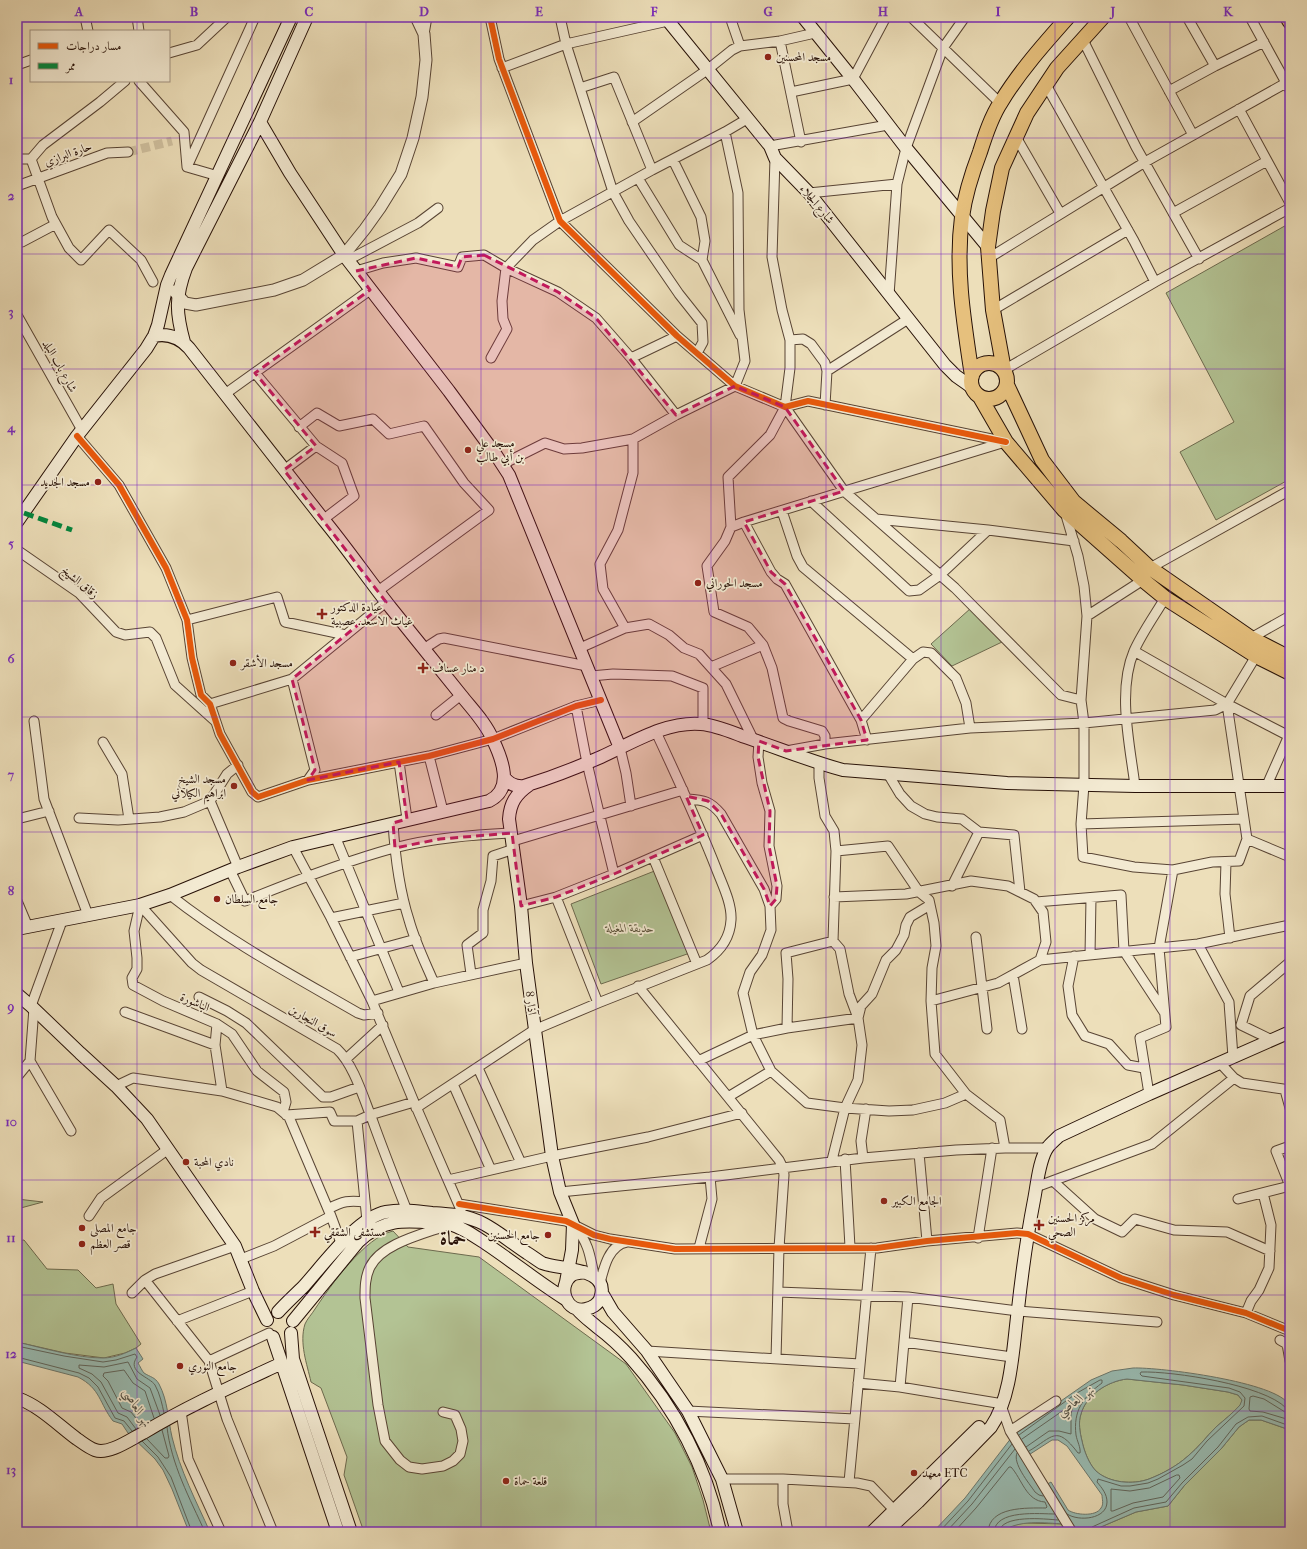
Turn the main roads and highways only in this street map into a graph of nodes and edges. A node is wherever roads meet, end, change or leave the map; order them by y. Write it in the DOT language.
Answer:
graph roads {
  1 [pos="291,17"];
  2 [pos="307,17"];
  3 [pos="1068,17"];
  4 [pos="1104,17"];
  5 [pos="1287,17"];
  6 [pos="805,18"];
  7 [pos="666,19"];
  8 [pos="1290,22"];
  9 [pos="260,122"];
  10 [pos="962,216"];
  11 [pos="988,253"];
  12 [pos="154,336"];
  13 [pos="184,342"];
  14 [pos="1004,370"];
  15 [pos="1007,384"];
  16 [pos="975,387"];
  17 [pos="17,522"];
  18 [pos="1146,574"];
  19 [pos="1290,658"];
  20 [pos="1290,673"];
  21 [pos="620,748"];
  22 [pos="504,777"];
  23 [pos="529,785"];
  24 [pos="1290,786"];
  25 [pos="489,801"];
  26 [pos="509,819"];
  27 [pos="22,928"];
  28 [pos="17,994"];
  29 [pos="1290,1032"];
  30 [pos="406,1216"];
  31 [pos="572,1250"];
  32 [pos="542,1263"];
  33 [pos="568,1268"];
  34 [pos="595,1281"];
  35 [pos="566,1282"];
  36 [pos="566,1299"];
  37 [pos="577,1309"];
  38 [pos="278,1312"];
  39 [pos="267,1320"];
  40 [pos="293,1321"];
  41 [pos="291,1333"];
  42 [pos="271,1335"];
  43 [pos="282,1363"];
  44 [pos="17,1398"];
  45 [pos="999,1405"];
  46 [pos="338,1532"];
  47 [pos="350,1532"];
  48 [pos="720,1532"];
  49 [pos="737,1532"];
  50 [pos="872,1532"];
  51 [pos="886,1532"];
  1 -- 12 [label="main road"];
  2 -- 9 [label="main road"];
  3 -- 10 [label="main road"];
  4 -- 11 [label="main road"];
  5 -- 8 [label="main road"];
  6 -- 10 [label="main road"];
  7 -- 16 [label="main road, شارع الجلاء"];
  9 -- 13 [label="main road"];
  9 -- 21 [label="main road"];
  10 -- 11 [label="main road"];
  10 -- 16 [label="main road"];
  11 -- 14 [label="main road"];
  12 -- 13 [label="main road"];
  12 -- 17 [label="main road"];
  13 -- 22 [label="main road"];
  14 -- 15 [label="main road"];
  14 -- 16 [label="main road"];
  15 -- 16 [label="main road"];
  15 -- 18 [label="main road"];
  16 -- 18 [label="main road"];
  18 -- 19 [label="main road"];
  18 -- 20 [label="main road"];
  21 -- 23 [label="main road"];
  21 -- 24 [label="main road"];
  22 -- 23 [label="main road"];
  22 -- 25 [label="main road"];
  23 -- 26 [label="main road, 8 آذار"];
  25 -- 26 [label="main road"];
  25 -- 27 [label="main road"];
  26 -- 31 [label="main road, 8 آذار"];
  28 -- 39 [label="main road"];
  29 -- 45 [label="main road"];
  30 -- 32 [label="main road"];
  30 -- 36 [label="main road"];
  30 -- 38 [label="main road"];
  30 -- 40 [label="main road"];
  31 -- 32 [label="main road"];
  31 -- 33 [label="main road"];
  32 -- 33 [label="main road"];
  33 -- 34 [label="main road"];
  33 -- 35 [label="main road"];
  34 -- 35 [label="main road"];
  34 -- 37 [label="main road"];
  34 -- 49 [label="main road"];
  35 -- 36 [label="main road"];
  36 -- 37 [label="main road"];
  37 -- 48 [label="main road"];
  38 -- 39 [label="main road"];
  38 -- 40 [label="main road"];
  39 -- 42 [label="main road"];
  40 -- 41 [label="main road"];
  41 -- 42 [label="main road"];
  41 -- 47 [label="main road"];
  42 -- 43 [label="main road"];
  43 -- 44 [label="main road"];
  43 -- 46 [label="main road"];
  45 -- 50 [label="main road"];
  45 -- 51 [label="main road"];
}
